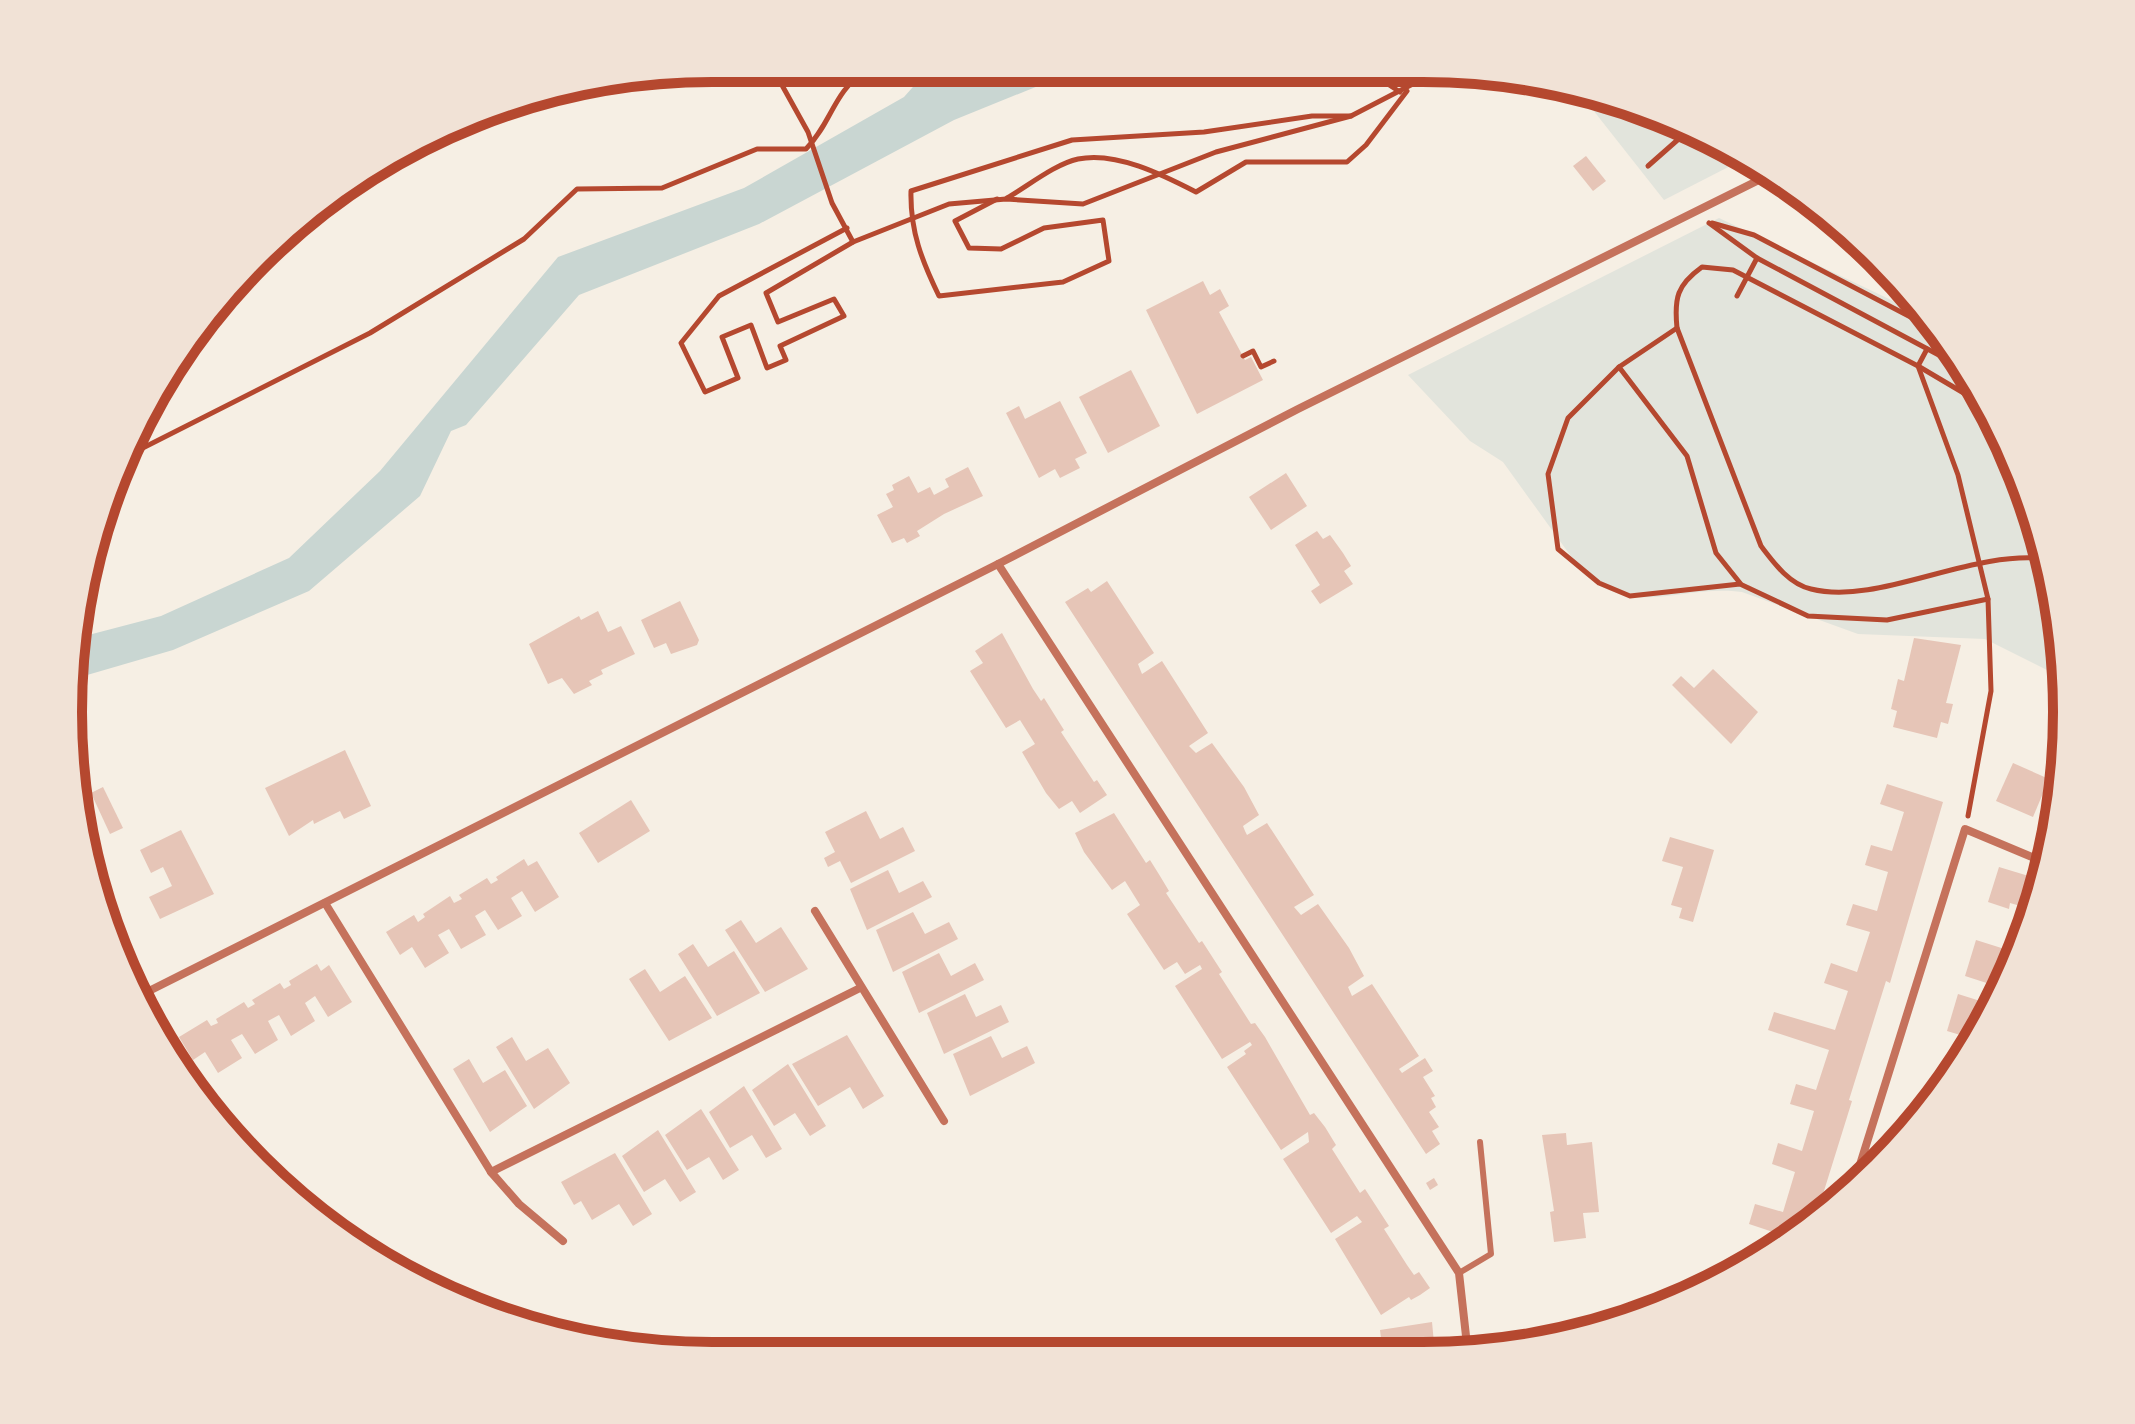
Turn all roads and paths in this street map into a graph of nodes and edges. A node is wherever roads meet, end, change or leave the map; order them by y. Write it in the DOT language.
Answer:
graph roads {
  1 [pos="780,82"];
  2 [pos="848,82"];
  3 [pos="1384,82"];
  4 [pos="1419,82"];
  5 [pos="1408,89"];
  6 [pos="1401,93"];
  7 [pos="1351,116"];
  8 [pos="1680,137"];
  9 [pos="1648,166"];
  10 [pos="1162,174"];
  11 [pos="1760,180"];
  12 [pos="997,199"];
  13 [pos="1006,199"];
  14 [pos="911,217"];
  15 [pos="847,228"];
  16 [pos="853,242"];
  17 [pos="1757,258"];
  18 [pos="1747,277"];
  19 [pos="1737,296"];
  20 [pos="1916,320"];
  21 [pos="1677,328"];
  22 [pos="1927,349"];
  23 [pos="1243,356"];
  24 [pos="1944,358"];
  25 [pos="1274,361"];
  26 [pos="1918,366"];
  27 [pos="1619,367"];
  28 [pos="1968,396"];
  29 [pos="140,450"];
  30 [pos="2034,557"];
  31 [pos="1980,562"];
  32 [pos="998,564"];
  33 [pos="1740,584"];
  34 [pos="1988,599"];
  35 [pos="1965,829"];
  36 [pos="2036,859"];
  37 [pos="325,903"];
  38 [pos="815,911"];
  39 [pos="860,988"];
  40 [pos="147,992"];
  41 [pos="944,1121"];
  42 [pos="1480,1142"];
  43 [pos="1860,1165"];
  44 [pos="491,1172"];
  45 [pos="563,1241"];
  46 [pos="1459,1273"];
  47 [pos="1467,1341"];
  1 -- 15 [label="path"];
  2 -- 29 [label="path"];
  3 -- 6 [label="path"];
  4 -- 5 [label="path"];
  5 -- 6 [label="path"];
  5 -- 10 [label="path"];
  6 -- 7 [label="path"];
  7 -- 10 [label="path"];
  7 -- 14 [label="path"];
  8 -- 9 [label="path"];
  10 -- 13 [label="path"];
  10 -- 13 [label="path"];
  11 -- 32 [label="street"];
  12 -- 13 [label="path"];
  12 -- 14 [label="path"];
  12 -- 14 [label="path"];
  14 -- 16 [label="path"];
  15 -- 16 [label="path"];
  15 -- 16 [label="path"];
  17 -- 18 [label="path"];
  17 -- 20 [label="path"];
  17 -- 22 [label="path"];
  18 -- 19 [label="path"];
  18 -- 21 [label="path"];
  18 -- 26 [label="path"];
  21 -- 27 [label="path"];
  21 -- 31 [label="path"];
  22 -- 24 [label="path"];
  22 -- 26 [label="path"];
  23 -- 25 [label="path"];
  26 -- 28 [label="path"];
  26 -- 31 [label="path"];
  27 -- 33 [label="path"];
  27 -- 33 [label="path"];
  30 -- 31 [label="path"];
  31 -- 34 [label="path"];
  32 -- 37 [label="street"];
  32 -- 46 [label="street"];
  33 -- 34 [label="path"];
  34 -- 35 [label="path"];
  35 -- 36 [label="street"];
  35 -- 43 [label="street"];
  37 -- 40 [label="street"];
  37 -- 44 [label="street"];
  38 -- 39 [label="street"];
  39 -- 41 [label="street"];
  39 -- 44 [label="street"];
  42 -- 46 [label="lane"];
  44 -- 45 [label="street"];
  46 -- 47 [label="street"];
}
